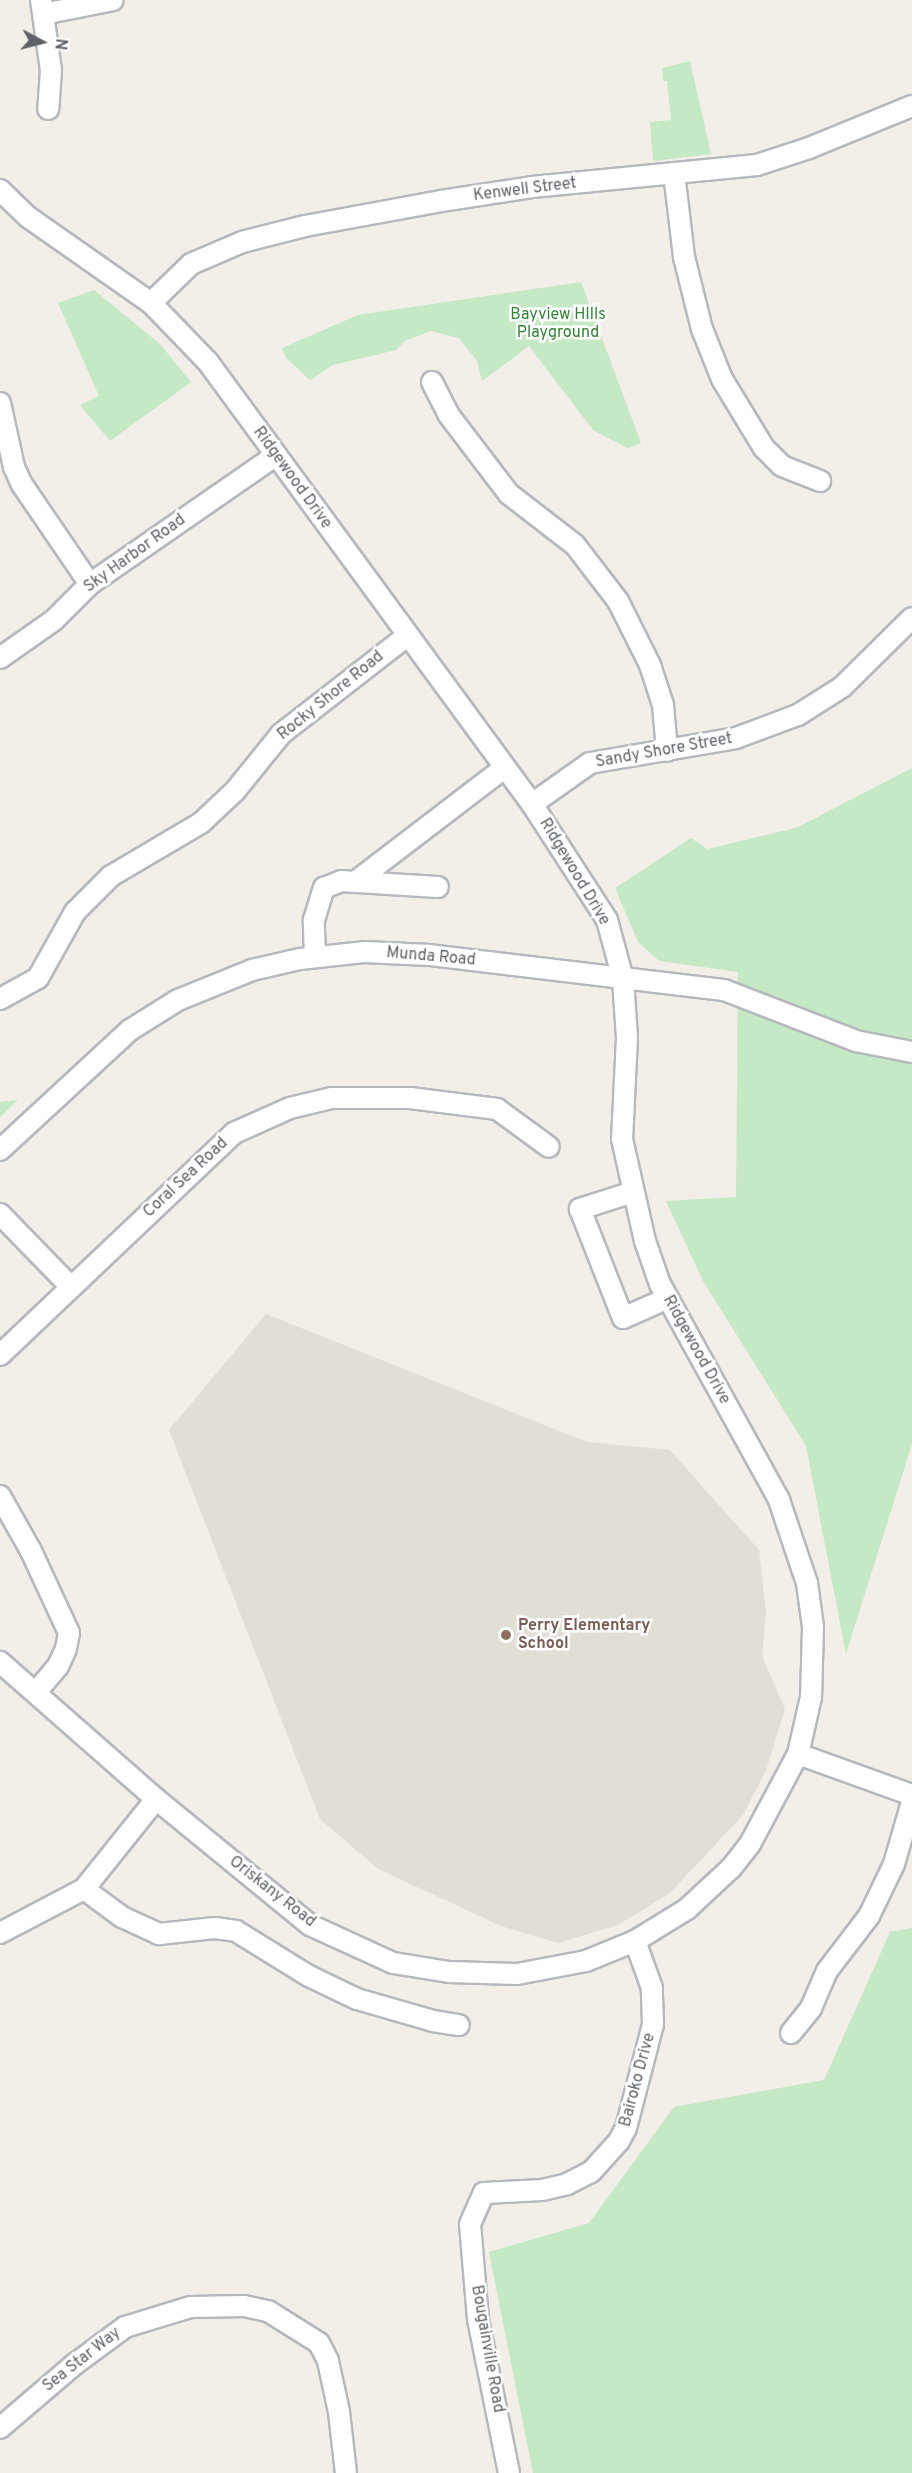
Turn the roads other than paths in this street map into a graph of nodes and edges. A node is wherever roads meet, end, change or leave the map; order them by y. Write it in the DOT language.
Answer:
graph roads {
  1 [pos="114,0"];
  2 [pos="42,7"];
  3 [pos="912,106"];
  4 [pos="48,109"];
  5 [pos="674,173"];
  6 [pos="0,190"];
  7 [pos="151,303"];
  8 [pos="432,382"];
  9 [pos="0,403"];
  10 [pos="275,456"];
  11 [pos="820,481"];
  12 [pos="90,584"];
  13 [pos="912,618"];
  14 [pos="407,636"];
  15 [pos="0,658"];
  16 [pos="668,752"];
  17 [pos="504,768"];
  18 [pos="532,804"];
  19 [pos="356,882"];
  20 [pos="438,887"];
  21 [pos="315,957"];
  22 [pos="623,979"];
  23 [pos="0,999"];
  24 [pos="912,1052"];
  25 [pos="549,1147"];
  26 [pos="0,1150"];
  27 [pos="633,1192"];
  28 [pos="0,1214"];
  29 [pos="71,1287"];
  30 [pos="668,1298"];
  31 [pos="0,1355"];
  32 [pos="0,1496"];
  33 [pos="0,1662"];
  34 [pos="36,1692"];
  35 [pos="798,1754"];
  36 [pos="912,1796"];
  37 [pos="156,1799"];
  38 [pos="912,1802"];
  39 [pos="84,1889"];
  40 [pos="0,1933"];
  41 [pos="635,1941"];
  42 [pos="459,2025"];
  43 [pos="791,2033"];
  44 [pos="470,2224"];
  45 [pos="0,2428"];
  46 [pos="346,2473"];
  47 [pos="509,2473"];
  1 -- 2 [label="street"];
  2 -- 4 [label="street"];
  3 -- 5 [label="street, Kenwell Street"];
  5 -- 7 [label="street, Kenwell Street"];
  5 -- 11 [label="street"];
  6 -- 7 [label="street, Ridgewood Drive"];
  7 -- 10 [label="street, Ridgewood Drive"];
  8 -- 16 [label="street"];
  9 -- 12 [label="street"];
  10 -- 12 [label="street, Sky Harbor Road"];
  10 -- 14 [label="street, Ridgewood Drive"];
  12 -- 15 [label="street, Sky Harbor Road"];
  13 -- 16 [label="street, Sandy Shore Street"];
  14 -- 17 [label="street, Ridgewood Drive"];
  14 -- 23 [label="street, Rocky Shore Road"];
  16 -- 18 [label="street, Sandy Shore Street"];
  17 -- 18 [label="street, Ridgewood Drive"];
  17 -- 19 [label="street"];
  18 -- 22 [label="street, Ridgewood Drive"];
  19 -- 20 [label="street"];
  19 -- 21 [label="street"];
  21 -- 22 [label="street, Munda Road"];
  21 -- 26 [label="street, Munda Road"];
  22 -- 24 [label="street, Munda Road"];
  22 -- 27 [label="street, Ridgewood Drive"];
  25 -- 29 [label="street, Coral Sea Road"];
  27 -- 30 [label="street, Ridgewood Drive"];
  27 -- 30 [label="street"];
  28 -- 29 [label="street"];
  29 -- 31 [label="street, Coral Sea Road"];
  30 -- 35 [label="street, Ridgewood Drive"];
  32 -- 34 [label="street"];
  33 -- 34 [label="street, Oriskany Road"];
  34 -- 37 [label="street, Oriskany Road"];
  35 -- 36 [label="street"];
  35 -- 41 [label="street, Oriskany Road"];
  37 -- 39 [label="street"];
  37 -- 41 [label="street, Oriskany Road"];
  38 -- 43 [label="street"];
  39 -- 40 [label="street"];
  39 -- 42 [label="street"];
  41 -- 44 [label="street, Bairoko Drive"];
  44 -- 47 [label="street, Bougainville Road"];
  45 -- 46 [label="street, Sea Star Way"];
}
